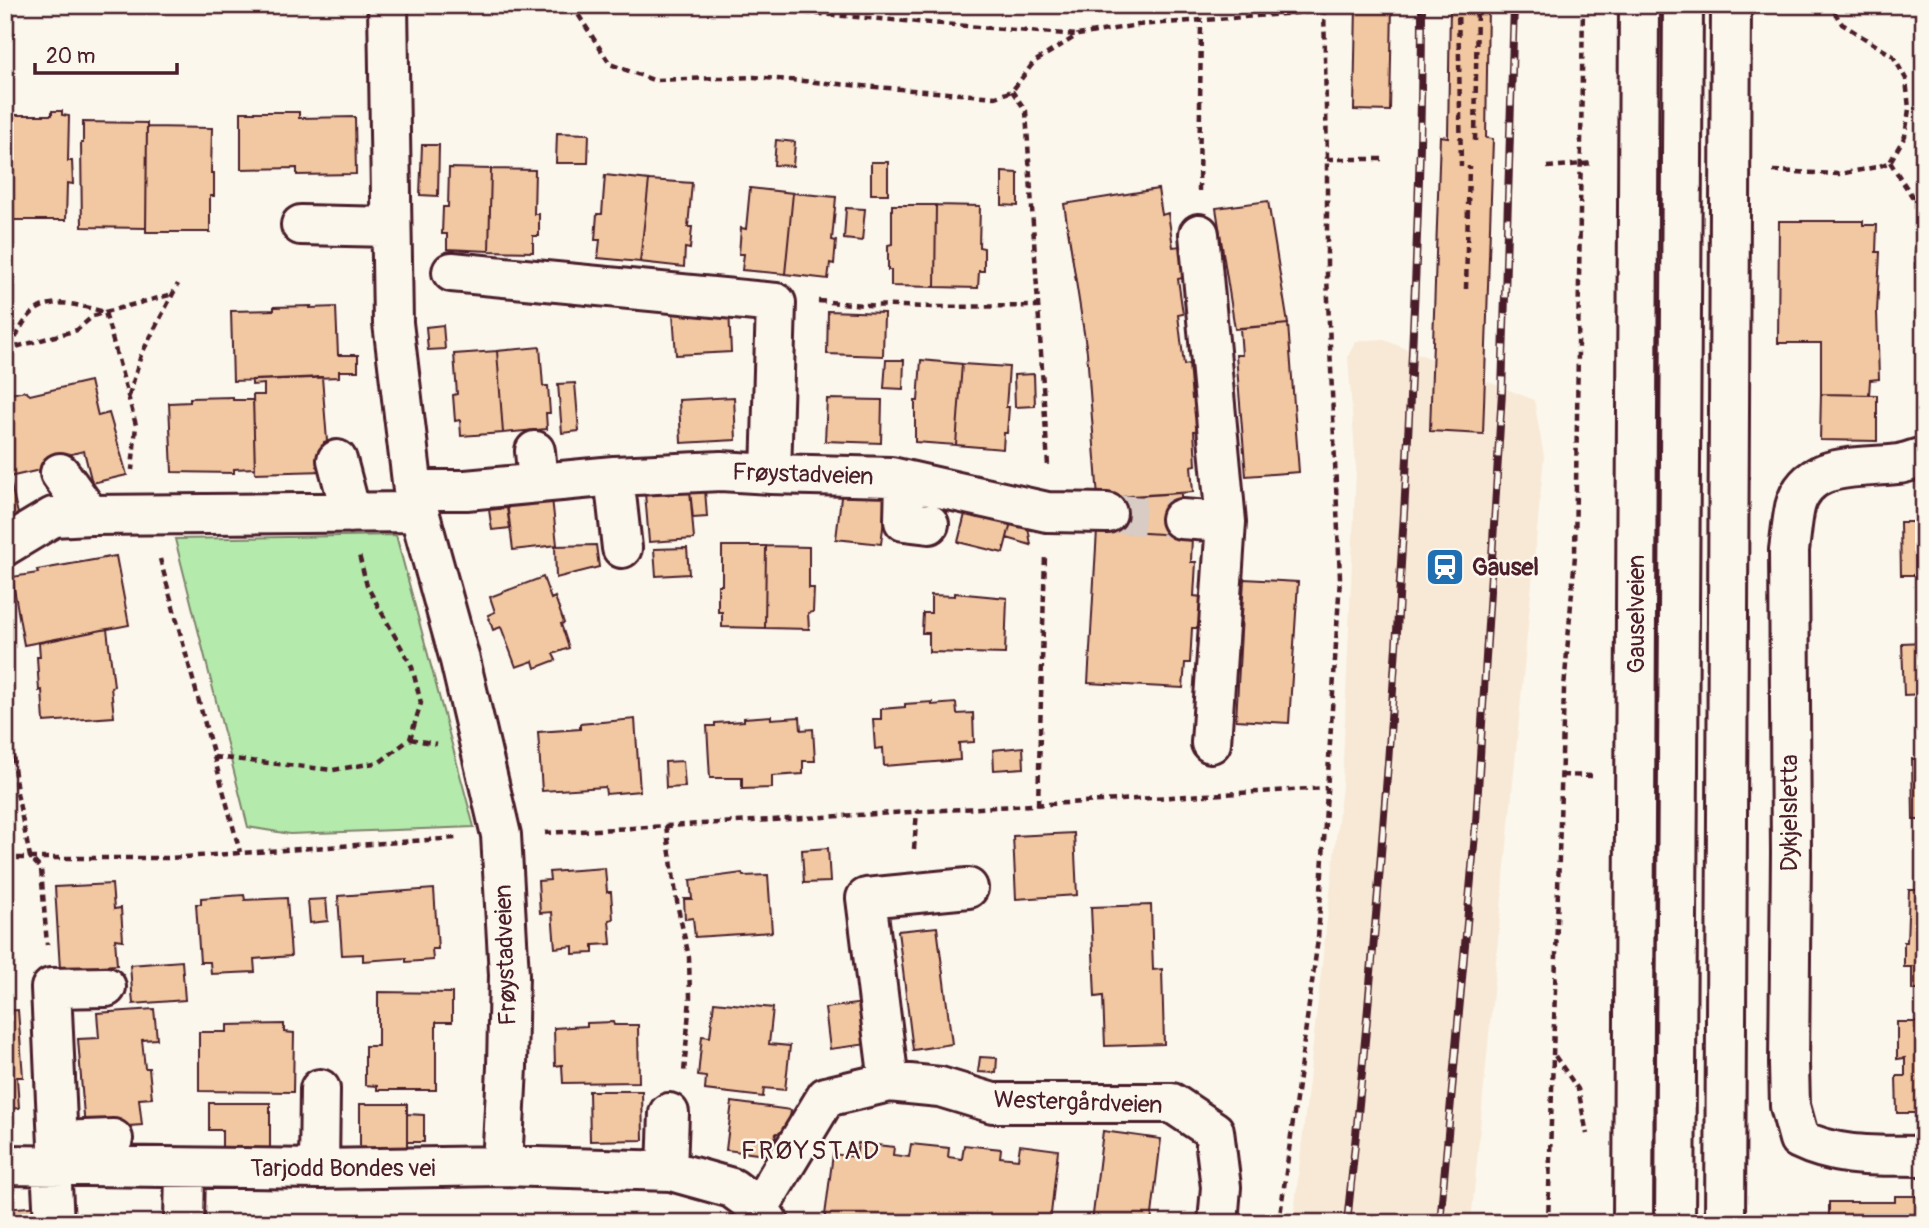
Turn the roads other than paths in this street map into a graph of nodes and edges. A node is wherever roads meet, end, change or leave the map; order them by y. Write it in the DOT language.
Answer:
graph roads {
  1 [pos="388,5"];
  2 [pos="1639,5"];
  3 [pos="1683,5"];
  4 [pos="1731,5"];
  5 [pos="301,225"];
  6 [pos="391,228"];
  7 [pos="1199,234"];
  8 [pos="452,272"];
  9 [pos="1924,457"];
  10 [pos="337,460"];
  11 [pos="60,473"];
  12 [pos="771,474"];
  13 [pos="614,476"];
  14 [pos="905,480"];
  15 [pos="415,501"];
  16 [pos="351,513"];
  17 [pos="1107,513"];
  18 [pos="90,515"];
  19 [pos="1181,519"];
  20 [pos="1226,522"];
  21 [pos="929,524"];
  22 [pos="5,546"];
  23 [pos="622,548"];
  24 [pos="1211,743"];
  25 [pos="968,888"];
  26 [pos="106,987"];
  27 [pos="889,1082"];
  28 [pos="320,1089"];
  29 [pos="669,1113"];
  30 [pos="113,1139"];
  31 [pos="1924,1156"];
  32 [pos="56,1158"];
  33 [pos="5,1165"];
  34 [pos="502,1166"];
  35 [pos="185,1168"];
  36 [pos="318,1169"];
  37 [pos="667,1171"];
  38 [pos="764,1215"];
  39 [pos="54,1223"];
  40 [pos="184,1223"];
  41 [pos="1218,1223"];
  42 [pos="1633,1223"];
  43 [pos="1675,1223"];
  44 [pos="1725,1223"];
  1 -- 6 [label="street, Frøystadveien"];
  2 -- 42 [label="street, Gauselveien"];
  3 -- 43 [label="street"];
  4 -- 44 [label="street"];
  5 -- 6 [label="street"];
  6 -- 15 [label="street, Frøystadveien"];
  7 -- 20 [label="street"];
  8 -- 12 [label="street"];
  9 -- 31 [label="street, Dykjelsletta"];
  10 -- 16 [label="street"];
  11 -- 18 [label="street"];
  12 -- 13 [label="street, Frøystadveien"];
  12 -- 14 [label="street, Frøystadveien"];
  13 -- 15 [label="street, Frøystadveien"];
  13 -- 23 [label="street"];
  14 -- 17 [label="street, Frøystadveien"];
  14 -- 21 [label="street"];
  15 -- 16 [label="street"];
  15 -- 34 [label="street, Frøystadveien"];
  16 -- 18 [label="street"];
  18 -- 22 [label="street"];
  19 -- 20 [label="street"];
  20 -- 24 [label="street"];
  25 -- 27 [label="street"];
  26 -- 32 [label="street"];
  27 -- 38 [label="street, Westergårdveien"];
  27 -- 41 [label="street, Westergårdveien"];
  28 -- 36 [label="street"];
  29 -- 37 [label="street"];
  30 -- 32 [label="street"];
  32 -- 33 [label="street, Tarjodd Bondes vei"];
  32 -- 35 [label="street, Tarjodd Bondes vei"];
  32 -- 39 [label="street"];
  34 -- 36 [label="street, Tarjodd Bondes vei"];
  34 -- 37 [label="street"];
  35 -- 36 [label="street, Tarjodd Bondes vei"];
  35 -- 40 [label="street"];
  37 -- 38 [label="street"];
}
